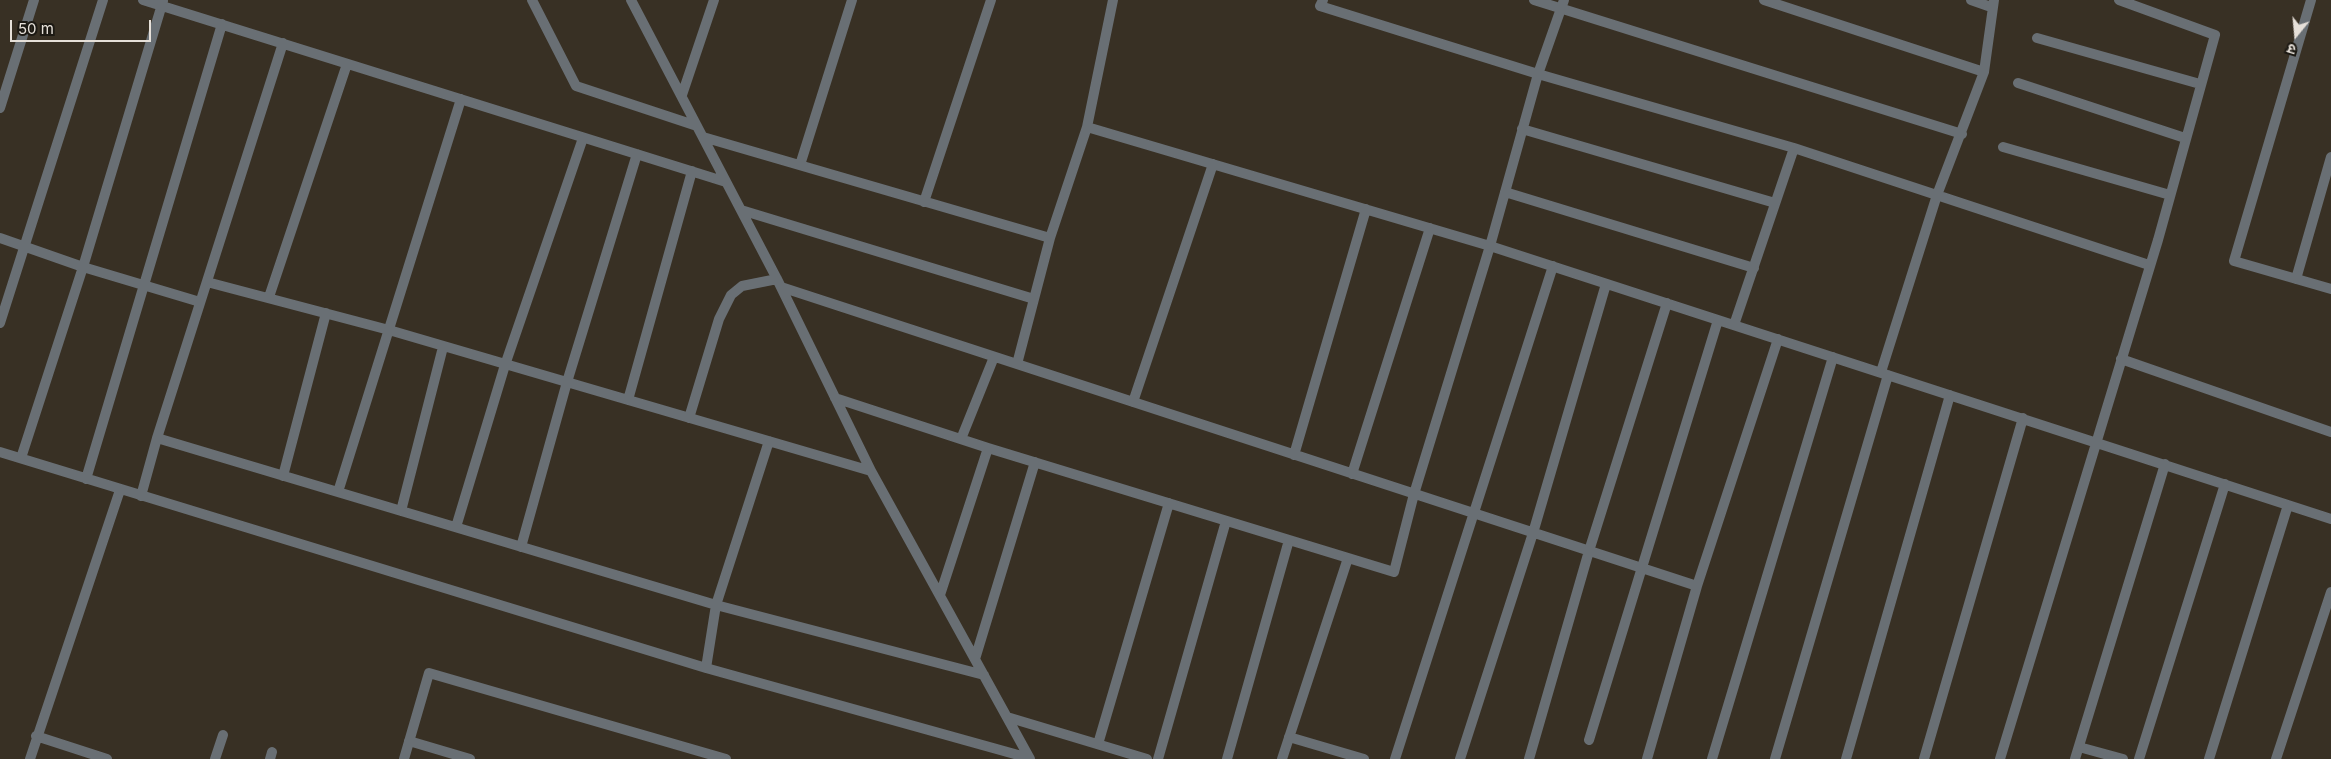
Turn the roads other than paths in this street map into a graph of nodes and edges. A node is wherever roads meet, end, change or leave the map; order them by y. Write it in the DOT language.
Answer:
graph roads {
  1 [pos="34,0"];
  2 [pos="103,0"];
  3 [pos="143,0"];
  4 [pos="532,0"];
  5 [pos="630,0"];
  6 [pos="714,0"];
  7 [pos="852,0"];
  8 [pos="991,0"];
  9 [pos="1113,0"];
  10 [pos="1322,0"];
  11 [pos="1534,0"];
  12 [pos="1764,0"];
  13 [pos="1971,0"];
  14 [pos="2119,0"];
  15 [pos="2311,0"];
  16 [pos="162,3"];
  17 [pos="1993,3"];
  18 [pos="1563,5"];
  19 [pos="222,24"];
  20 [pos="2036,38"];
  21 [pos="283,43"];
  22 [pos="347,64"];
  23 [pos="1984,72"];
  24 [pos="1538,74"];
  25 [pos="2018,82"];
  26 [pos="2200,84"];
  27 [pos="682,95"];
  28 [pos="461,99"];
  29 [pos="0,108"];
  30 [pos="697,126"];
  31 [pos="1087,127"];
  32 [pos="1522,129"];
  33 [pos="1962,134"];
  34 [pos="703,137"];
  35 [pos="584,138"];
  36 [pos="2185,138"];
  37 [pos="2003,147"];
  38 [pos="1794,148"];
  39 [pos="637,154"];
  40 [pos="2331,157"];
  41 [pos="1213,164"];
  42 [pos="800,165"];
  43 [pos="692,171"];
  44 [pos="726,182"];
  45 [pos="1505,192"];
  46 [pos="1937,195"];
  47 [pos="2170,195"];
  48 [pos="924,202"];
  49 [pos="1775,204"];
  50 [pos="741,210"];
  51 [pos="1366,210"];
  52 [pos="1430,228"];
  53 [pos="0,238"];
  54 [pos="1050,238"];
  55 [pos="23,245"];
  56 [pos="1490,246"];
  57 [pos="2149,265"];
  58 [pos="1553,266"];
  59 [pos="83,267"];
  60 [pos="1754,268"];
  61 [pos="2296,279"];
  62 [pos="207,282"];
  63 [pos="779,283"];
  64 [pos="1606,284"];
  65 [pos="145,286"];
  66 [pos="2331,289"];
  67 [pos="269,297"];
  68 [pos="1034,299"];
  69 [pos="200,302"];
  70 [pos="1667,303"];
  71 [pos="326,313"];
  72 [pos="1718,320"];
  73 [pos="0,323"];
  74 [pos="1734,325"];
  75 [pos="390,330"];
  76 [pos="1778,339"];
  77 [pos="443,347"];
  78 [pos="994,357"];
  79 [pos="1833,357"];
  80 [pos="2120,359"];
  81 [pos="505,364"];
  82 [pos="1017,364"];
  83 [pos="1885,374"];
  84 [pos="567,382"];
  85 [pos="1950,394"];
  86 [pos="835,398"];
  87 [pos="628,400"];
  88 [pos="1133,402"];
  89 [pos="690,418"];
  90 [pos="2023,418"];
  91 [pos="2331,432"];
  92 [pos="157,438"];
  93 [pos="961,439"];
  94 [pos="770,441"];
  95 [pos="2096,442"];
  96 [pos="988,448"];
  97 [pos="0,452"];
  98 [pos="1294,455"];
  99 [pos="21,458"];
  100 [pos="1035,462"];
  101 [pos="2165,464"];
  102 [pos="870,471"];
  103 [pos="1352,474"];
  104 [pos="283,476"];
  105 [pos="86,479"];
  106 [pos="2225,484"];
  107 [pos="120,490"];
  108 [pos="338,492"];
  109 [pos="1414,494"];
  110 [pos="141,496"];
  111 [pos="1169,503"];
  112 [pos="2288,505"];
  113 [pos="401,511"];
  114 [pos="1475,514"];
  115 [pos="2331,519"];
  116 [pos="1226,521"];
  117 [pos="456,527"];
  118 [pos="1533,533"];
  119 [pos="1289,540"];
  120 [pos="521,547"];
  121 [pos="1589,551"];
  122 [pos="1348,558"];
  123 [pos="1643,568"];
  124 [pos="1698,586"];
  125 [pos="2331,592"];
  126 [pos="940,595"];
  127 [pos="716,605"];
  128 [pos="975,659"];
  129 [pos="706,668"];
  130 [pos="984,675"];
  131 [pos="1007,717"];
  132 [pos="223,735"];
  133 [pos="36,736"];
  134 [pos="1289,737"];
  135 [pos="1589,740"];
  136 [pos="409,741"];
  137 [pos="1098,744"];
  138 [pos="2079,747"];
  139 [pos="1029,758"];
  140 [pos="30,759"];
  141 [pos="107,759"];
  142 [pos="215,759"];
  143 [pos="404,759"];
  144 [pos="470,759"];
  145 [pos="723,759"];
  146 [pos="1147,759"];
  147 [pos="1158,759"];
  148 [pos="1227,759"];
  149 [pos="1282,759"];
  150 [pos="1364,759"];
  151 [pos="1395,759"];
  152 [pos="1460,759"];
  153 [pos="1529,759"];
  154 [pos="1647,759"];
  155 [pos="1712,759"];
  156 [pos="1775,759"];
  157 [pos="1846,759"];
  158 [pos="1924,759"];
  159 [pos="2000,759"];
  160 [pos="2076,759"];
  161 [pos="2123,759"];
  162 [pos="2139,759"];
  163 [pos="2209,759"];
  164 [pos="2276,759"];
  1 -- 29 [label="street"];
  2 -- 55 [label="street"];
  3 -- 16 [label="street"];
  4 -- 30 [label="street"];
  5 -- 27 [label="street"];
  6 -- 27 [label="street"];
  7 -- 42 [label="street"];
  8 -- 48 [label="street"];
  9 -- 31 [label="street"];
  10 -- 24 [label="street"];
  11 -- 18 [label="street"];
  12 -- 23 [label="street"];
  13 -- 17 [label="street"];
  14 -- 26 [label="street"];
  15 -- 61 [label="street"];
  16 -- 19 [label="street"];
  16 -- 59 [label="street"];
  17 -- 23 [label="street"];
  18 -- 24 [label="street"];
  18 -- 33 [label="street"];
  19 -- 21 [label="street"];
  19 -- 65 [label="street"];
  20 -- 26 [label="street"];
  21 -- 22 [label="street"];
  21 -- 62 [label="street"];
  22 -- 28 [label="street"];
  22 -- 67 [label="street"];
  23 -- 33 [label="street"];
  24 -- 32 [label="street"];
  24 -- 38 [label="street"];
  25 -- 36 [label="street"];
  26 -- 36 [label="street"];
  27 -- 30 [label="street"];
  28 -- 35 [label="street"];
  28 -- 75 [label="street"];
  30 -- 34 [label="street"];
  31 -- 41 [label="street"];
  31 -- 54 [label="street"];
  32 -- 45 [label="street"];
  32 -- 49 [label="street"];
  33 -- 46 [label="street"];
  34 -- 42 [label="street"];
  34 -- 44 [label="street"];
  35 -- 39 [label="street"];
  35 -- 81 [label="street"];
  36 -- 47 [label="street"];
  37 -- 47 [label="street"];
  38 -- 46 [label="street"];
  38 -- 49 [label="street"];
  39 -- 43 [label="street"];
  39 -- 84 [label="street"];
  40 -- 61 [label="street"];
  41 -- 51 [label="street"];
  41 -- 88 [label="street"];
  42 -- 48 [label="street"];
  43 -- 44 [label="street"];
  43 -- 87 [label="street"];
  44 -- 50 [label="street"];
  45 -- 56 [label="street"];
  45 -- 60 [label="street"];
  46 -- 57 [label="street"];
  46 -- 83 [label="street"];
  47 -- 57 [label="street"];
  48 -- 54 [label="street"];
  49 -- 60 [label="street"];
  50 -- 63 [label="street"];
  50 -- 68 [label="street"];
  51 -- 52 [label="street"];
  51 -- 98 [label="street"];
  52 -- 56 [label="street"];
  52 -- 103 [label="street"];
  53 -- 55 [label="street"];
  54 -- 68 [label="street"];
  55 -- 59 [label="street"];
  55 -- 73 [label="street"];
  56 -- 58 [label="street"];
  56 -- 109 [label="street"];
  57 -- 80 [label="street"];
  58 -- 64 [label="street"];
  58 -- 114 [label="street"];
  59 -- 65 [label="street"];
  59 -- 99 [label="street"];
  60 -- 74 [label="street"];
  61 -- 66 [label="street"];
  62 -- 67 [label="street"];
  62 -- 69 [label="street"];
  63 -- 78 [label="street"];
  63 -- 86 [label="street"];
  63 -- 89 [label="street"];
  64 -- 70 [label="street"];
  64 -- 118 [label="street"];
  65 -- 69 [label="street"];
  65 -- 105 [label="street"];
  67 -- 71 [label="street"];
  68 -- 82 [label="street"];
  69 -- 92 [label="street"];
  70 -- 72 [label="street"];
  70 -- 121 [label="street"];
  71 -- 75 [label="street"];
  71 -- 104 [label="street"];
  72 -- 74 [label="street"];
  72 -- 123 [label="street"];
  74 -- 76 [label="street"];
  75 -- 77 [label="street"];
  75 -- 108 [label="street"];
  76 -- 79 [label="street"];
  76 -- 124 [label="street"];
  77 -- 81 [label="street"];
  77 -- 113 [label="street"];
  78 -- 82 [label="street"];
  78 -- 93 [label="street"];
  79 -- 83 [label="street"];
  79 -- 155 [label="street"];
  80 -- 91 [label="street"];
  80 -- 95 [label="street"];
  81 -- 84 [label="street"];
  81 -- 117 [label="street"];
  82 -- 88 [label="street"];
  83 -- 85 [label="street"];
  83 -- 156 [label="street"];
  84 -- 87 [label="street"];
  84 -- 120 [label="street"];
  85 -- 90 [label="street"];
  85 -- 157 [label="street"];
  86 -- 93 [label="street"];
  86 -- 102 [label="street"];
  87 -- 89 [label="street"];
  88 -- 98 [label="street"];
  89 -- 94 [label="street"];
  90 -- 95 [label="street"];
  90 -- 158 [label="street"];
  92 -- 104 [label="street"];
  92 -- 110 [label="street"];
  93 -- 96 [label="street"];
  94 -- 102 [label="street"];
  94 -- 127 [label="street"];
  95 -- 101 [label="street"];
  95 -- 159 [label="street"];
  96 -- 100 [label="street"];
  96 -- 126 [label="street"];
  97 -- 99 [label="street"];
  98 -- 103 [label="street"];
  99 -- 105 [label="street"];
  100 -- 111 [label="street"];
  100 -- 128 [label="street"];
  101 -- 106 [label="street"];
  101 -- 138 [label="street"];
  102 -- 126 [label="street"];
  103 -- 109 [label="street"];
  104 -- 108 [label="street"];
  105 -- 107 [label="street"];
  106 -- 112 [label="street"];
  106 -- 162 [label="street"];
  107 -- 110 [label="street"];
  107 -- 133 [label="street"];
  108 -- 113 [label="street"];
  109 -- 114 [label="street"];
  109 -- 122 [label="street"];
  110 -- 129 [label="street"];
  111 -- 116 [label="street"];
  111 -- 137 [label="street"];
  112 -- 115 [label="street"];
  112 -- 163 [label="street"];
  113 -- 117 [label="street"];
  114 -- 118 [label="street"];
  114 -- 151 [label="street"];
  116 -- 119 [label="street"];
  116 -- 147 [label="street"];
  117 -- 120 [label="street"];
  118 -- 121 [label="street"];
  118 -- 152 [label="street"];
  119 -- 122 [label="street"];
  119 -- 148 [label="street"];
  120 -- 127 [label="street"];
  121 -- 123 [label="street"];
  121 -- 153 [label="street"];
  122 -- 134 [label="street"];
  123 -- 124 [label="street"];
  123 -- 135 [label="street"];
  124 -- 154 [label="street"];
  125 -- 164 [label="street"];
  126 -- 128 [label="street"];
  127 -- 129 [label="street"];
  127 -- 130 [label="street"];
  128 -- 130 [label="street"];
  129 -- 139 [label="street"];
  130 -- 131 [label="street"];
  131 -- 137 [label="street"];
  131 -- 139 [label="street"];
  132 -- 142 [label="street"];
  133 -- 140 [label="street"];
  133 -- 141 [label="street"];
  134 -- 149 [label="street"];
  134 -- 150 [label="street"];
  136 -- 143 [label="street"];
  136 -- 144 [label="street"];
  136 -- 145 [label="street"];
  137 -- 146 [label="street"];
  138 -- 160 [label="street"];
  138 -- 161 [label="street"];
}
